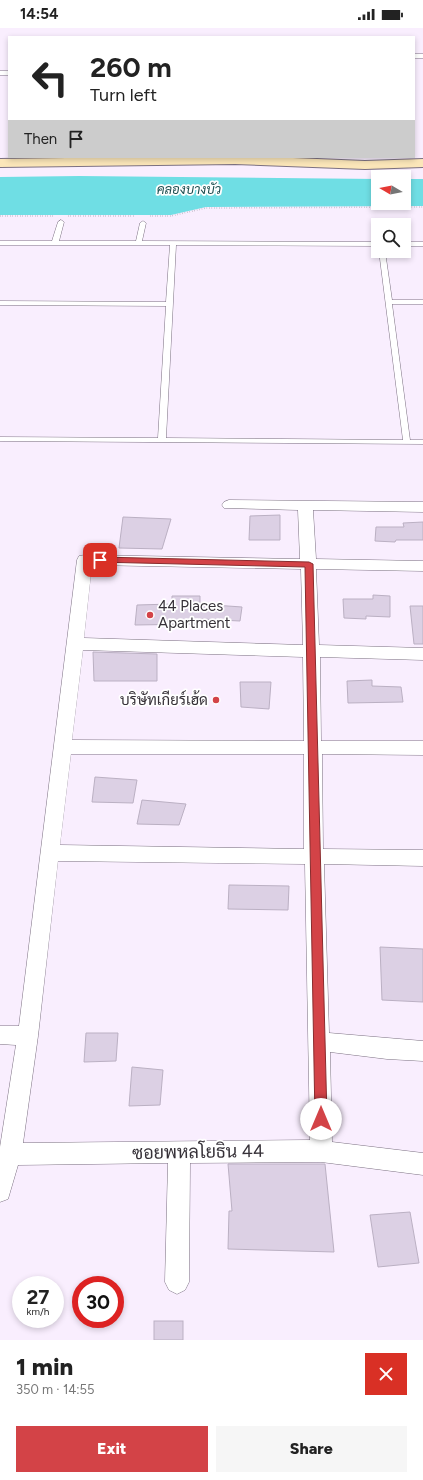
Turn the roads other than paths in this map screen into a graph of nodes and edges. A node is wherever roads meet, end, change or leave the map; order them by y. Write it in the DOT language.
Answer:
graph roads {
  1 [pos="146,159"];
  2 [pos="0,163"];
  3 [pos="423,163"];
  4 [pos="62,219"];
  5 [pos="143,222"];
  6 [pos="0,243"];
  7 [pos="55,243"];
  8 [pos="139,243"];
  9 [pos="173,243"];
  10 [pos="371,244"];
  11 [pos="411,244"];
  12 [pos="423,244"];
  13 [pos="383,258"];
  14 [pos="389,302"];
  15 [pos="423,302"];
  16 [pos="0,303"];
  17 [pos="170,304"];
  18 [pos="0,440"];
  19 [pos="162,440"];
  20 [pos="407,442"];
  21 [pos="423,442"];
  22 [pos="305,505"];
  23 [pos="229,506"];
  24 [pos="423,506"];
  25 [pos="309,564"];
  26 [pos="423,566"];
  27 [pos="75,644"];
  28 [pos="312,652"];
  29 [pos="423,654"];
  30 [pos="63,747"];
  31 [pos="313,747"];
  32 [pos="423,748"];
  33 [pos="49,853"];
  34 [pos="314,857"];
  35 [pos="423,858"];
  36 [pos="0,1035"];
  37 [pos="28,1036"];
  38 [pos="320,1041"];
  39 [pos="423,1051"];
  40 [pos="321,1151"];
  41 [pos="179,1153"];
  42 [pos="10,1154"];
  43 [pos="423,1164"];
  44 [pos="0,1191"];
  45 [pos="177,1282"];
  1 -- 2 [label="main road"];
  1 -- 3 [label="main road"];
  4 -- 7 [label="lane"];
  5 -- 8 [label="lane"];
  6 -- 7 [label="lane"];
  7 -- 8 [label="lane"];
  8 -- 9 [label="lane"];
  9 -- 10 [label="lane"];
  9 -- 17 [label="lane"];
  11 -- 12 [label="lane"];
  13 -- 14 [label="lane"];
  14 -- 15 [label="lane"];
  14 -- 20 [label="lane"];
  16 -- 17 [label="lane"];
  17 -- 19 [label="lane"];
  18 -- 19 [label="lane"];
  19 -- 20 [label="lane"];
  20 -- 21 [label="lane"];
  22 -- 23 [label="street"];
  22 -- 24 [label="street"];
  22 -- 25 [label="street"];
  25 -- 26 [label="street"];
  25 -- 27 [label="street"];
  25 -- 28 [label="street"];
  27 -- 28 [label="street"];
  27 -- 30 [label="street"];
  28 -- 29 [label="street"];
  28 -- 31 [label="street"];
  30 -- 31 [label="street"];
  30 -- 33 [label="street"];
  31 -- 32 [label="street"];
  31 -- 34 [label="street"];
  33 -- 34 [label="street"];
  33 -- 37 [label="street"];
  34 -- 35 [label="street"];
  34 -- 38 [label="street"];
  36 -- 37 [label="street"];
  37 -- 42 [label="street"];
  38 -- 39 [label="street"];
  38 -- 40 [label="street"];
  40 -- 41 [label="street, ซอยพหลโยธิน 44"];
  40 -- 43 [label="street, ซอยพหลโยธิน 44"];
  41 -- 42 [label="street, ซอยพหลโยธิน 44"];
  41 -- 45 [label="street"];
  42 -- 44 [label="street"];
}
